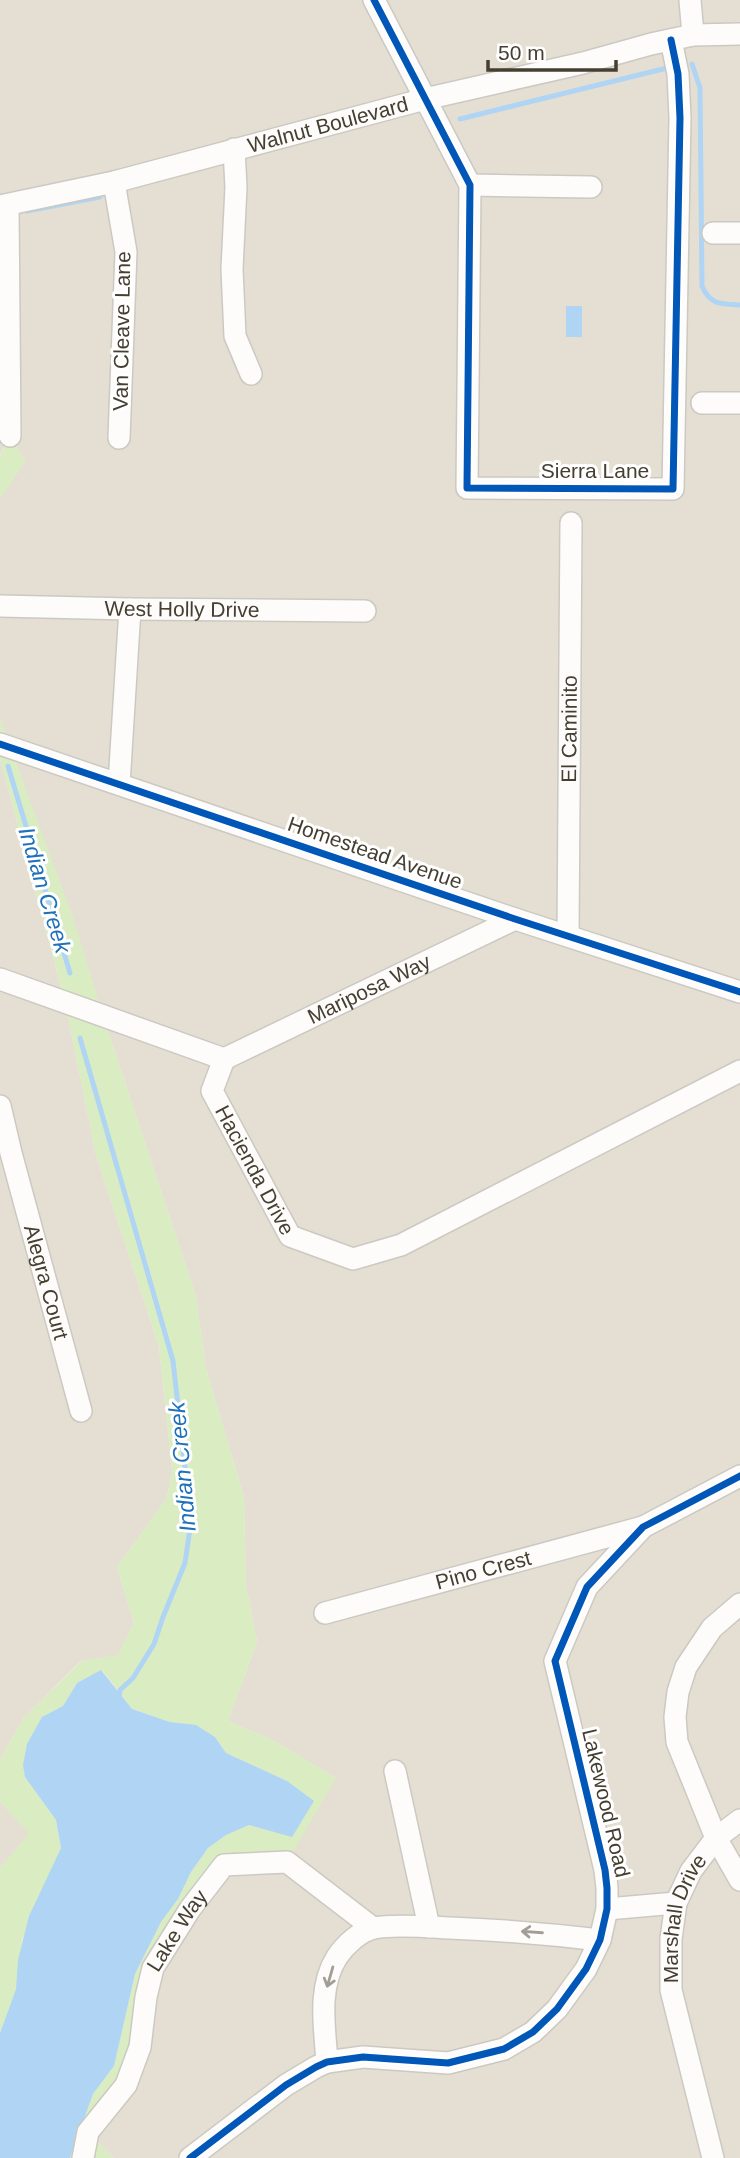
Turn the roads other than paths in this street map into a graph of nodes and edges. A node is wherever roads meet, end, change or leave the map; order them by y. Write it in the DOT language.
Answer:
graph roads {
  1 [pos="374,0"];
  2 [pos="690,0"];
  3 [pos="740,34"];
  4 [pos="693,35"];
  5 [pos="675,58"];
  6 [pos="425,99"];
  7 [pos="234,149"];
  8 [pos="114,182"];
  9 [pos="470,185"];
  10 [pos="591,187"];
  11 [pos="4,206"];
  12 [pos="713,233"];
  13 [pos="740,233"];
  14 [pos="251,374"];
  15 [pos="702,402"];
  16 [pos="740,403"];
  17 [pos="10,436"];
  18 [pos="119,438"];
  19 [pos="571,523"];
  20 [pos="0,606"];
  21 [pos="130,609"];
  22 [pos="365,611"];
  23 [pos="0,744"];
  24 [pos="119,785"];
  25 [pos="515,919"];
  26 [pos="568,935"];
  27 [pos="0,979"];
  28 [pos="740,992"];
  29 [pos="225,1059"];
  30 [pos="740,1071"];
  31 [pos="0,1106"];
  32 [pos="10,1153"];
  33 [pos="0,1174"];
  34 [pos="81,1411"];
  35 [pos="740,1476"];
  36 [pos="643,1527"];
  37 [pos="740,1604"];
  38 [pos="325,1613"];
  39 [pos="395,1771"];
  40 [pos="740,1820"];
  41 [pos="716,1838"];
  42 [pos="740,1880"];
  43 [pos="676,1903"];
  44 [pos="607,1909"];
  45 [pos="429,1927"];
  46 [pos="373,1928"];
  47 [pos="600,1940"];
  48 [pos="327,2062"];
  49 [pos="83,2158"];
  50 [pos="190,2158"];
  51 [pos="713,2158"];
  1 -- 6 [label="street, Sierra Lane"];
  2 -- 4 [label="street"];
  3 -- 4 [label="street, Walnut Boulevard"];
  4 -- 5 [label="street, Walnut Boulevard"];
  5 -- 6 [label="street, Walnut Boulevard"];
  5 -- 9 [label="street, Sierra Lane"];
  6 -- 7 [label="street, Walnut Boulevard"];
  6 -- 9 [label="street, Sierra Lane"];
  7 -- 8 [label="street, Walnut Boulevard"];
  7 -- 14 [label="street"];
  8 -- 11 [label="street, Walnut Boulevard"];
  8 -- 18 [label="street, Van Cleave Lane"];
  9 -- 10 [label="street"];
  11 -- 17 [label="street"];
  12 -- 13 [label="street"];
  15 -- 16 [label="street"];
  19 -- 26 [label="street, El Caminito"];
  20 -- 21 [label="street, West Holly Drive"];
  21 -- 22 [label="street, West Holly Drive"];
  21 -- 24 [label="street"];
  23 -- 24 [label="street, Homestead Avenue"];
  24 -- 25 [label="street, Homestead Avenue"];
  25 -- 26 [label="street, Homestead Avenue"];
  25 -- 29 [label="street, Mariposa Way"];
  26 -- 28 [label="street, Homestead Avenue"];
  27 -- 29 [label="street"];
  29 -- 30 [label="street, Hacienda Drive"];
  31 -- 32 [label="street, Alegra Court"];
  32 -- 33 [label="street"];
  32 -- 34 [label="street, Alegra Court"];
  35 -- 36 [label="street, Lakewood Road"];
  36 -- 38 [label="street, Pino Crest"];
  36 -- 44 [label="street, Lakewood Road"];
  37 -- 41 [label="street"];
  39 -- 45 [label="street"];
  40 -- 41 [label="street, Marshall Drive"];
  41 -- 42 [label="street"];
  41 -- 43 [label="street, Marshall Drive"];
  43 -- 44 [label="street"];
  43 -- 51 [label="street, Marshall Drive"];
  44 -- 47 [label="street, Lakewood Road"];
  45 -- 46 [label="street"];
  47 -- 45 [label="street, one-way"];
  46 -- 48 [label="street, one-way"];
  46 -- 49 [label="street, Lake Way"];
  47 -- 48 [label="street, Lakewood Road"];
  48 -- 50 [label="street, Lakewood Road"];
}
